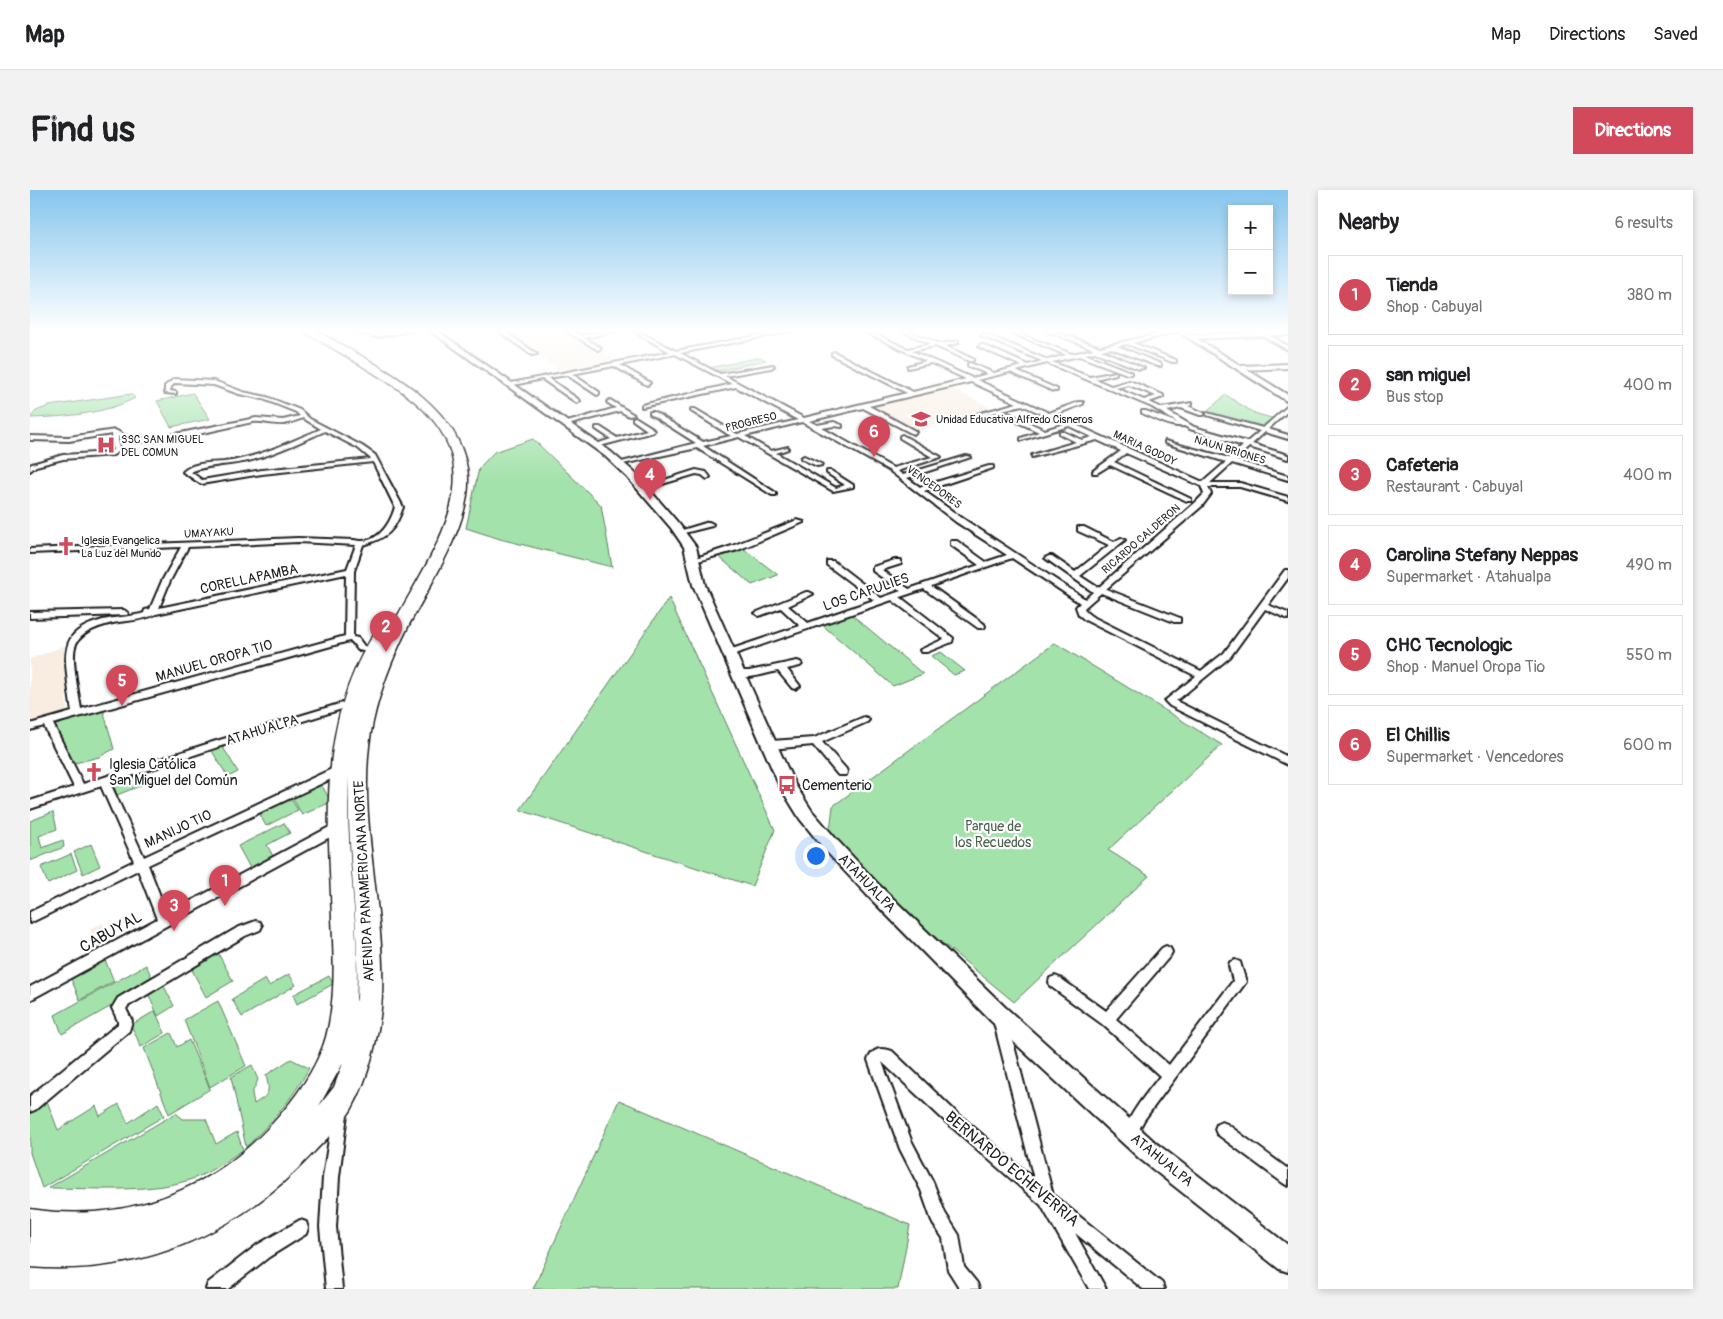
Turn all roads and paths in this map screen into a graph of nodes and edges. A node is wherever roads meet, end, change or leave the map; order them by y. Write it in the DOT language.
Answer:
graph roads {
  1 [pos="174,381"];
  2 [pos="180,381"];
  3 [pos="382,381"];
  4 [pos="394,381"];
  5 [pos="505,381"];
  6 [pos="525,381"];
  7 [pos="549,381"];
  8 [pos="580,381"];
  9 [pos="644,381"];
  10 [pos="730,381"];
  11 [pos="888,381"];
  12 [pos="965,381"];
  13 [pos="974,381"];
  14 [pos="1036,381"];
  15 [pos="1093,381"];
  16 [pos="1264,381"];
  17 [pos="647,383"];
  18 [pos="509,384"];
  19 [pos="737,385"];
  20 [pos="1109,388"];
  21 [pos="1056,390"];
  22 [pos="174,393"];
  23 [pos="597,393"];
  24 [pos="911,393"];
  25 [pos="1288,397"];
  26 [pos="577,401"];
  27 [pos="610,402"];
  28 [pos="1144,402"];
  29 [pos="1023,403"];
  30 [pos="1081,403"];
  31 [pos="862,405"];
  32 [pos="644,406"];
  33 [pos="1288,408"];
  34 [pos="619,409"];
  35 [pos="693,410"];
  36 [pos="997,410"];
  37 [pos="1163,410"];
  38 [pos="1032,412"];
  39 [pos="1144,412"];
  40 [pos="652,413"];
  41 [pos="1202,414"];
  42 [pos="1209,414"];
  43 [pos="978,415"];
  44 [pos="1050,415"];
  45 [pos="305,416"];
  46 [pos="1014,417"];
  47 [pos="802,420"];
  48 [pos="1037,422"];
  49 [pos="567,423"];
  50 [pos="1029,424"];
  51 [pos="1070,424"];
  52 [pos="1185,425"];
  53 [pos="840,426"];
  54 [pos="816,427"];
  55 [pos="598,428"];
  56 [pos="326,429"];
  57 [pos="1262,429"];
  58 [pos="115,432"];
  59 [pos="913,432"];
  60 [pos="1045,432"];
  61 [pos="1062,433"];
  62 [pos="738,435"];
  63 [pos="902,437"];
  64 [pos="1099,437"];
  65 [pos="1288,437"];
  66 [pos="30,438"];
  67 [pos="769,438"];
  68 [pos="747,439"];
  69 [pos="1023,439"];
  70 [pos="616,440"];
  71 [pos="1082,442"];
  72 [pos="1167,442"];
  73 [pos="699,444"];
  74 [pos="726,444"];
  75 [pos="596,445"];
  76 [pos="1246,445"];
  77 [pos="786,448"];
  78 [pos="1126,450"];
  79 [pos="770,453"];
  80 [pos="1034,456"];
  81 [pos="968,457"];
  82 [pos="1288,457"];
  83 [pos="376,460"];
  84 [pos="1230,461"];
  85 [pos="1109,462"];
  86 [pos="620,464"];
  87 [pos="794,466"];
  88 [pos="819,466"];
  89 [pos="991,467"];
  90 [pos="30,469"];
  91 [pos="892,470"];
  92 [pos="829,472"];
  93 [pos="1095,472"];
  94 [pos="707,477"];
  95 [pos="902,477"];
  96 [pos="1288,478"];
  97 [pos="1204,485"];
  98 [pos="642,488"];
  99 [pos="919,490"];
  100 [pos="774,494"];
  101 [pos="1288,499"];
  102 [pos="1189,500"];
  103 [pos="800,522"];
  104 [pos="709,524"];
  105 [pos="1081,529"];
  106 [pos="680,532"];
  107 [pos="954,543"];
  108 [pos="360,544"];
  109 [pos="185,546"];
  110 [pos="30,551"];
  111 [pos="1012,556"];
  112 [pos="1049,558"];
  113 [pos="694,560"];
  114 [pos="898,562"];
  115 [pos="830,563"];
  116 [pos="985,566"];
  117 [pos="350,571"];
  118 [pos="1288,572"];
  119 [pos="1076,576"];
  120 [pos="925,586"];
  121 [pos="1098,590"];
  122 [pos="908,592"];
  123 [pos="809,594"];
  124 [pos="894,597"];
  125 [pos="880,601"];
  126 [pos="1082,604"];
  127 [pos="782,605"];
  128 [pos="1264,606"];
  129 [pos="153,612"];
  130 [pos="759,613"];
  131 [pos="30,615"];
  132 [pos="1288,616"];
  133 [pos="1177,620"];
  134 [pos="807,626"];
  135 [pos="981,626"];
  136 [pos="350,638"];
  137 [pos="372,650"];
  138 [pos="924,650"];
  139 [pos="729,653"];
  140 [pos="797,664"];
  141 [pos="781,668"];
  142 [pos="738,674"];
  143 [pos="1202,675"];
  144 [pos="795,686"];
  145 [pos="352,703"];
  146 [pos="77,714"];
  147 [pos="864,720"];
  148 [pos="47,722"];
  149 [pos="30,727"];
  150 [pos="815,741"];
  151 [pos="771,745"];
  152 [pos="1288,761"];
  153 [pos="340,770"];
  154 [pos="842,772"];
  155 [pos="104,782"];
  156 [pos="80,789"];
  157 [pos="30,805"];
  158 [pos="339,827"];
  159 [pos="141,863"];
  160 [pos="30,918"];
  161 [pos="164,920"];
  162 [pos="256,926"];
  163 [pos="1166,952"];
  164 [pos="1235,966"];
  165 [pos="1055,982"];
  166 [pos="30,994"];
  167 [pos="998,1014"];
  168 [pos="1107,1020"];
  169 [pos="1169,1074"];
  170 [pos="342,1100"];
  171 [pos="30,1105"];
  172 [pos="1222,1129"];
  173 [pos="1129,1134"];
  174 [pos="1288,1178"];
  175 [pos="1047,1200"];
  176 [pos="30,1224"];
  177 [pos="300,1228"];
  178 [pos="30,1252"];
  179 [pos="1286,1261"];
  180 [pos="214,1289"];
  181 [pos="334,1289"];
  182 [pos="971,1289"];
  183 [pos="1098,1289"];
  184 [pos="1156,1289"];
  1 -- 22 [label="street"];
  2 -- 45 [label="street"];
  3 -- 137 [label="highway, AVENIDA PANAMERICANA NORTE"];
  4 -- 170 [label="highway, AVENIDA PANAMERICANA NORTE"];
  5 -- 18 [label="street, ATAHUALPA"];
  6 -- 18 [label="street"];
  7 -- 26 [label="street"];
  8 -- 23 [label="street"];
  9 -- 17 [label="street"];
  10 -- 19 [label="street, VENCEDORES"];
  11 -- 24 [label="street"];
  12 -- 24 [label="street, PROGRESO"];
  13 -- 29 [label="street, MARIA GODOY"];
  14 -- 21 [label="street"];
  15 -- 20 [label="street"];
  16 -- 25 [label="street"];
  18 -- 49 [label="street, ATAHUALPA"];
  19 -- 32 [label="street"];
  19 -- 47 [label="street, VENCEDORES"];
  20 -- 28 [label="street"];
  20 -- 28 [label="street"];
  24 -- 31 [label="street, PROGRESO"];
  27 -- 34 [label="street"];
  28 -- 37 [label="street"];
  29 -- 36 [label="street"];
  29 -- 44 [label="street, MARIA GODOY"];
  30 -- 44 [label="street"];
  31 -- 47 [label="street, PROGRESO"];
  31 -- 59 [label="street"];
  33 -- 57 [label="street"];
  34 -- 49 [label="street"];
  34 -- 70 [label="street"];
  35 -- 62 [label="street"];
  36 -- 43 [label="street"];
  36 -- 46 [label="street"];
  37 -- 41 [label="street"];
  37 -- 52 [label="street"];
  38 -- 46 [label="street"];
  39 -- 52 [label="street"];
  40 -- 73 [label="street"];
  42 -- 57 [label="street"];
  44 -- 51 [label="street, MARIA GODOY"];
  45 -- 56 [label="street"];
  45 -- 58 [label="street"];
  46 -- 50 [label="street"];
  47 -- 54 [label="street, VENCEDORES"];
  47 -- 62 [label="street, PROGRESO"];
  48 -- 50 [label="street"];
  49 -- 75 [label="street, ATAHUALPA"];
  50 -- 60 [label="street"];
  51 -- 60 [label="street"];
  51 -- 64 [label="street, MARIA GODOY"];
  52 -- 76 [label="street"];
  53 -- 54 [label="street"];
  54 -- 91 [label="street, VENCEDORES"];
  55 -- 70 [label="street"];
  56 -- 83 [label="street"];
  56 -- 83 [label="street"];
  57 -- 65 [label="street"];
  57 -- 76 [label="street"];
  58 -- 66 [label="street"];
  58 -- 90 [label="street"];
  60 -- 69 [label="street"];
  61 -- 71 [label="street"];
  62 -- 68 [label="street"];
  62 -- 73 [label="street, PROGRESO"];
  63 -- 91 [label="street"];
  64 -- 71 [label="street"];
  64 -- 78 [label="street, MARIA GODOY"];
  67 -- 68 [label="street"];
  68 -- 74 [label="street"];
  68 -- 79 [label="street"];
  70 -- 75 [label="street"];
  71 -- 80 [label="street"];
  72 -- 84 [label="street, NAUN BRIONES"];
  73 -- 86 [label="street, PROGRESO"];
  73 -- 100 [label="street"];
  75 -- 86 [label="street, ATAHUALPA"];
  76 -- 82 [label="street"];
  76 -- 84 [label="street"];
  77 -- 79 [label="street"];
  78 -- 85 [label="street"];
  78 -- 97 [label="street, MARIA GODOY"];
  79 -- 87 [label="street"];
  81 -- 95 [label="street"];
  83 -- 108 [label="street"];
  84 -- 96 [label="street, NAUN BRIONES"];
  84 -- 97 [label="street"];
  85 -- 93 [label="street"];
  85 -- 102 [label="street"];
  86 -- 98 [label="street, ATAHUALPA"];
  87 -- 88 [label="street"];
  87 -- 92 [label="street"];
  89 -- 99 [label="street"];
  91 -- 95 [label="street, VENCEDORES"];
  94 -- 98 [label="street"];
  95 -- 99 [label="street, VENCEDORES"];
  97 -- 101 [label="street, MARIA GODOY"];
  97 -- 121 [label="street, RICARDO CALDERON"];
  98 -- 106 [label="street, ATAHUALPA"];
  99 -- 111 [label="street, VENCEDORES"];
  103 -- 113 [label="street"];
  104 -- 106 [label="street"];
  105 -- 119 [label="street"];
  106 -- 113 [label="street, ATAHUALPA"];
  107 -- 116 [label="street"];
  108 -- 109 [label="street, UMAYAKU"];
  108 -- 117 [label="street"];
  109 -- 110 [label="street, UMAYAKU"];
  109 -- 129 [label="street"];
  111 -- 116 [label="street, LOS CAPULIES"];
  111 -- 126 [label="street, VENCEDORES"];
  112 -- 119 [label="street"];
  113 -- 139 [label="street, ATAHUALPA"];
  114 -- 122 [label="street"];
  115 -- 125 [label="street"];
  116 -- 120 [label="street, LOS CAPULIES"];
  117 -- 129 [label="street, CORELLAPAMBA"];
  117 -- 136 [label="street"];
  118 -- 128 [label="street"];
  119 -- 121 [label="street"];
  120 -- 122 [label="street, LOS CAPULIES"];
  120 -- 135 [label="street"];
  121 -- 126 [label="street, RICARDO CALDERON"];
  121 -- 133 [label="street"];
  122 -- 124 [label="street, LOS CAPULIES"];
  123 -- 127 [label="street"];
  124 -- 125 [label="street, LOS CAPULIES"];
  124 -- 138 [label="street"];
  125 -- 134 [label="street, LOS CAPULIES"];
  126 -- 143 [label="street, VENCEDORES"];
  127 -- 130 [label="street"];
  127 -- 134 [label="street"];
  128 -- 132 [label="street"];
  128 -- 143 [label="street"];
  129 -- 131 [label="street"];
  129 -- 146 [label="street"];
  134 -- 139 [label="street, LOS CAPULIES"];
  136 -- 137 [label="street"];
  136 -- 146 [label="street, MANUEL OROPA TIO"];
  137 -- 145 [label="highway, AVENIDA PANAMERICANA NORTE"];
  139 -- 142 [label="street, ATAHUALPA"];
  140 -- 141 [label="street"];
  141 -- 142 [label="street"];
  141 -- 144 [label="street"];
  142 -- 151 [label="street, ATAHUALPA"];
  143 -- 152 [label="street"];
  145 -- 153 [label="highway, AVENIDA PANAMERICANA NORTE"];
  145 -- 155 [label="street, ATAHUALPA"];
  146 -- 148 [label="street, MANUEL OROPA TIO"];
  147 -- 150 [label="street"];
  148 -- 149 [label="street, MANUEL OROPA TIO"];
  148 -- 156 [label="street"];
  150 -- 151 [label="street"];
  150 -- 154 [label="street"];
  151 -- 167 [label="street, ATAHUALPA"];
  153 -- 158 [label="highway, AVENIDA PANAMERICANA NORTE"];
  153 -- 159 [label="street, MANIJO TIO"];
  155 -- 156 [label="street, ATAHUALPA"];
  155 -- 159 [label="street"];
  156 -- 157 [label="street, ATAHUALPA"];
  158 -- 161 [label="street, CABUYAL"];
  158 -- 176 [label="highway, AVENIDA PANAMERICANA NORTE"];
  159 -- 160 [label="street, MANIJO TIO"];
  159 -- 161 [label="street"];
  161 -- 166 [label="street, CABUYAL"];
  162 -- 171 [label="street"];
  163 -- 168 [label="street"];
  164 -- 169 [label="street"];
  165 -- 168 [label="street"];
  167 -- 173 [label="street, ATAHUALPA"];
  167 -- 175 [label="street"];
  168 -- 169 [label="street"];
  169 -- 173 [label="street"];
  170 -- 178 [label="highway, AVENIDA PANAMERICANA NORTE"];
  170 -- 181 [label="street"];
  172 -- 174 [label="street"];
  173 -- 179 [label="street, ATAHUALPA"];
  175 -- 182 [label="street, BERNARDO ECHEVERRIA"];
  175 -- 183 [label="street"];
  175 -- 184 [label="street, BERNARDO ECHEVERRIA"];
  177 -- 180 [label="street"];
}
